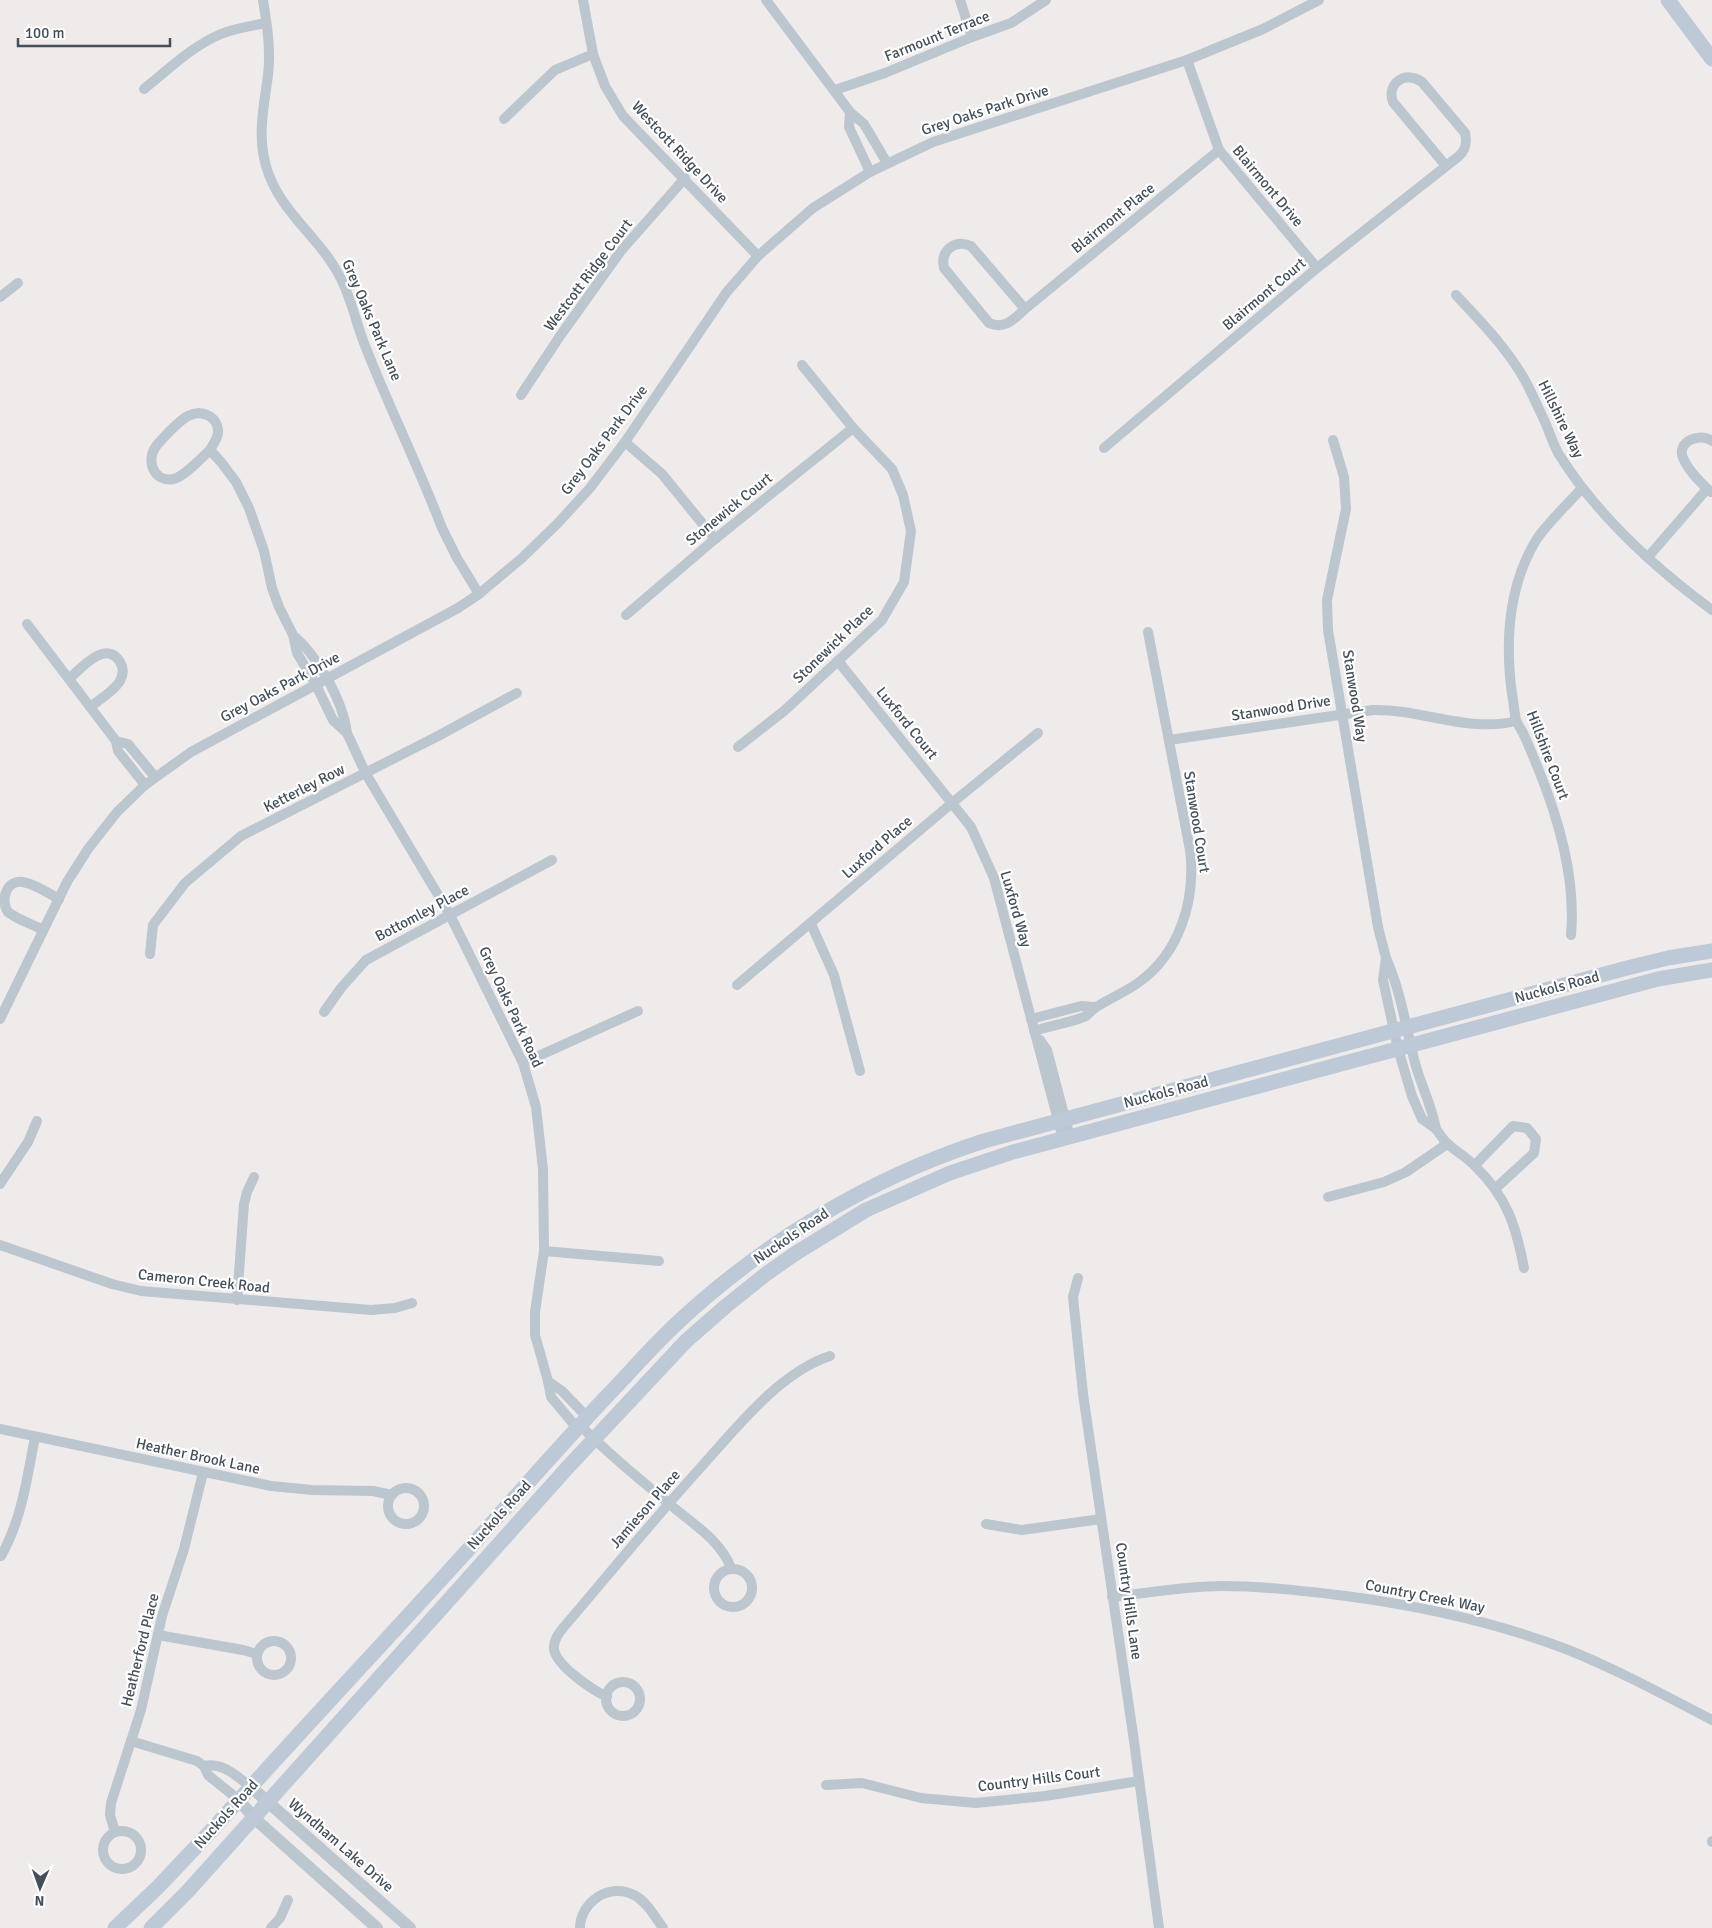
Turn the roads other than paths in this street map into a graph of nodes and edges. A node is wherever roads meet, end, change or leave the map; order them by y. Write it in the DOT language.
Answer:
graph roads {
  1 [pos="263,0"];
  2 [pos="583,0"];
  3 [pos="766,0"];
  4 [pos="960,0"];
  5 [pos="1046,0"];
  6 [pos="1668,0"];
  7 [pos="1314,1"];
  8 [pos="266,23"];
  9 [pos="972,37"];
  10 [pos="593,54"];
  11 [pos="1712,59"];
  12 [pos="1187,60"];
  13 [pos="144,89"];
  14 [pos="835,90"];
  15 [pos="850,112"];
  16 [pos="504,119"];
  17 [pos="1219,150"];
  18 [pos="887,164"];
  19 [pos="1446,166"];
  20 [pos="870,172"];
  21 [pos="685,178"];
  22 [pos="758,256"];
  23 [pos="1317,268"];
  24 [pos="18,282"];
  25 [pos="1456,295"];
  26 [pos="0,298"];
  27 [pos="1026,309"];
  28 [pos="802,365"];
  29 [pos="521,395"];
  30 [pos="853,428"];
  31 [pos="1333,440"];
  32 [pos="1712,441"];
  33 [pos="624,442"];
  34 [pos="1104,448"];
  35 [pos="210,450"];
  36 [pos="1582,488"];
  37 [pos="1710,491"];
  38 [pos="715,539"];
  39 [pos="1648,557"];
  40 [pos="478,594"];
  41 [pos="1712,610"];
  42 [pos="626,615"];
  43 [pos="27,624"];
  44 [pos="1148,632"];
  45 [pos="293,635"];
  46 [pos="838,661"];
  47 [pos="69,679"];
  48 [pos="327,679"];
  49 [pos="316,685"];
  50 [pos="517,693"];
  51 [pos="90,707"];
  52 [pos="1342,714"];
  53 [pos="1516,721"];
  54 [pos="347,733"];
  55 [pos="1038,733"];
  56 [pos="1169,740"];
  57 [pos="116,741"];
  58 [pos="738,747"];
  59 [pos="366,774"];
  60 [pos="155,777"];
  61 [pos="145,785"];
  62 [pos="952,803"];
  63 [pos="552,860"];
  64 [pos="59,899"];
  65 [pos="450,915"];
  66 [pos="811,924"];
  67 [pos="43,930"];
  68 [pos="1572,934"];
  69 [pos="1712,951"];
  70 [pos="150,954"];
  71 [pos="1712,970"];
  72 [pos="737,985"];
  73 [pos="1096,1007"];
  74 [pos="638,1011"];
  75 [pos="324,1012"];
  76 [pos="0,1019"];
  77 [pos="1031,1019"];
  78 [pos="1401,1028"];
  79 [pos="1034,1030"];
  80 [pos="1405,1047"];
  81 [pos="524,1064"];
  82 [pos="860,1071"];
  83 [pos="37,1121"];
  84 [pos="1058,1121"];
  85 [pos="1063,1139"];
  86 [pos="1447,1144"];
  87 [pos="1475,1165"];
  88 [pos="254,1176"];
  89 [pos="0,1184"];
  90 [pos="1496,1188"];
  91 [pos="1328,1198"];
  92 [pos="0,1245"];
  93 [pos="544,1251"];
  94 [pos="659,1261"];
  95 [pos="1524,1268"];
  96 [pos="1078,1278"];
  97 [pos="237,1300"];
  98 [pos="412,1303"];
  99 [pos="830,1356"];
  100 [pos="548,1381"];
  101 [pos="582,1423"];
  102 [pos="0,1429"];
  103 [pos="35,1437"];
  104 [pos="593,1439"];
  105 [pos="203,1473"];
  106 [pos="392,1495"];
  107 [pos="668,1504"];
  108 [pos="1101,1519"];
  109 [pos="986,1524"];
  110 [pos="1,1556"];
  111 [pos="731,1568"];
  112 [pos="1112,1597"];
  113 [pos="158,1635"];
  114 [pos="257,1654"];
  115 [pos="606,1698"];
  116 [pos="1712,1720"];
  117 [pos="131,1742"];
  118 [pos="204,1766"];
  119 [pos="1139,1781"];
  120 [pos="826,1785"];
  121 [pos="250,1787"];
  122 [pos="239,1800"];
  123 [pos="268,1803"];
  124 [pos="254,1818"];
  125 [pos="115,1832"];
  126 [pos="288,1900"];
  127 [pos="115,1928"];
  128 [pos="151,1928"];
  129 [pos="271,1928"];
  130 [pos="377,1928"];
  131 [pos="410,1928"];
  132 [pos="580,1928"];
  133 [pos="663,1928"];
  134 [pos="1159,1928"];
  1 -- 8 [label="street, Grey Oaks Park Lane"];
  2 -- 10 [label="street, Westcott Ridge Drive"];
  3 -- 14 [label="street"];
  4 -- 9 [label="street"];
  5 -- 9 [label="street, Farmount Terrace"];
  6 -- 11 [label="main road"];
  7 -- 12 [label="street, Grey Oaks Park Drive"];
  8 -- 13 [label="street"];
  8 -- 40 [label="street, Grey Oaks Park Lane"];
  9 -- 14 [label="street, Farmount Terrace"];
  10 -- 16 [label="street"];
  10 -- 21 [label="street, Westcott Ridge Drive"];
  12 -- 17 [label="street, Blairmont Drive"];
  12 -- 18 [label="street, Grey Oaks Park Drive"];
  14 -- 15 [label="street"];
  15 -- 18 [label="street"];
  15 -- 20 [label="street"];
  17 -- 23 [label="street, Blairmont Drive"];
  17 -- 27 [label="street, Blairmont Place"];
  18 -- 20 [label="street, Grey Oaks Park Drive"];
  19 -- 19 [label="street, Blairmont Court"];
  19 -- 23 [label="street, Blairmont Court"];
  20 -- 22 [label="street, Grey Oaks Park Drive"];
  21 -- 22 [label="street, Westcott Ridge Drive"];
  21 -- 29 [label="street, Westcott Ridge Court"];
  22 -- 33 [label="street, Grey Oaks Park Drive"];
  23 -- 34 [label="street, Blairmont Court"];
  24 -- 26 [label="street"];
  25 -- 36 [label="street, Hillshire Way"];
  27 -- 27 [label="street, Blairmont Place"];
  28 -- 30 [label="street, Stonewick Place"];
  30 -- 38 [label="street, Stonewick Court"];
  30 -- 46 [label="street, Stonewick Place"];
  31 -- 52 [label="street, Stanwood Way"];
  32 -- 37 [label="street"];
  33 -- 38 [label="street"];
  33 -- 40 [label="street, Grey Oaks Park Drive"];
  35 -- 35 [label="street"];
  35 -- 45 [label="street, Grey Oaks Park Road"];
  36 -- 39 [label="street, Hillshire Way"];
  36 -- 53 [label="street, Hillshire Court"];
  37 -- 39 [label="street"];
  38 -- 42 [label="street, Stonewick Court"];
  39 -- 41 [label="street, Hillshire Way"];
  40 -- 48 [label="street, Grey Oaks Park Drive"];
  43 -- 47 [label="street"];
  44 -- 56 [label="street, Stanwood Court"];
  45 -- 48 [label="street, Grey Oaks Park Road"];
  45 -- 49 [label="street, Grey Oaks Park Road"];
  46 -- 58 [label="street, Stonewick Place"];
  46 -- 62 [label="street, Luxford Court"];
  47 -- 51 [label="street"];
  47 -- 51 [label="street"];
  48 -- 49 [label="street, Grey Oaks Park Drive"];
  48 -- 54 [label="street, Grey Oaks Park Road"];
  49 -- 54 [label="street, Grey Oaks Park Road"];
  49 -- 60 [label="street, Grey Oaks Park Drive"];
  50 -- 59 [label="street, Ketterley Row"];
  51 -- 57 [label="street"];
  52 -- 53 [label="street, Stanwood Drive"];
  52 -- 56 [label="street, Stanwood Drive"];
  52 -- 78 [label="street, Stanwood Way"];
  53 -- 68 [label="street, Hillshire Court"];
  54 -- 59 [label="street, Grey Oaks Park Road"];
  55 -- 62 [label="street, Luxford Place"];
  56 -- 73 [label="street, Stanwood Court"];
  57 -- 60 [label="street"];
  57 -- 61 [label="street"];
  59 -- 65 [label="street, Grey Oaks Park Road"];
  59 -- 70 [label="street, Ketterley Row"];
  60 -- 61 [label="street, Grey Oaks Park Drive"];
  61 -- 64 [label="street, Grey Oaks Park Drive"];
  62 -- 66 [label="street, Luxford Place"];
  62 -- 77 [label="street, Luxford Way"];
  63 -- 65 [label="street, Bottomley Place"];
  64 -- 67 [label="street, Grey Oaks Park Drive"];
  64 -- 67 [label="street"];
  65 -- 75 [label="street, Bottomley Place"];
  65 -- 81 [label="street, Grey Oaks Park Road"];
  66 -- 72 [label="street, Luxford Place"];
  66 -- 82 [label="street"];
  67 -- 76 [label="street, Grey Oaks Park Drive"];
  69 -- 78 [label="main road, Nuckols Road"];
  71 -- 80 [label="main road, Nuckols Road"];
  73 -- 77 [label="street, Stanwood Court"];
  73 -- 79 [label="street, Stanwood Court"];
  74 -- 81 [label="street"];
  77 -- 79 [label="street, Luxford Way"];
  78 -- 80 [label="street, Stanwood Way"];
  78 -- 84 [label="main road, Nuckols Road"];
  79 -- 84 [label="street, Luxford Way"];
  80 -- 85 [label="main road, Nuckols Road"];
  80 -- 86 [label="street, Stanwood Way"];
  81 -- 93 [label="street, Grey Oaks Park Road"];
  83 -- 89 [label="street"];
  84 -- 85 [label="street, Luxford Way"];
  84 -- 101 [label="main road, Nuckols Road"];
  85 -- 104 [label="main road, Nuckols Road"];
  86 -- 87 [label="street, Stanwood Way"];
  86 -- 91 [label="street"];
  87 -- 90 [label="street, Stanwood Way"];
  87 -- 90 [label="street"];
  88 -- 97 [label="street"];
  90 -- 95 [label="street, Stanwood Way"];
  92 -- 97 [label="street, Cameron Creek Road"];
  93 -- 94 [label="street"];
  93 -- 100 [label="street, Grey Oaks Park Road"];
  96 -- 108 [label="street, Country Hills Lane"];
  97 -- 98 [label="street, Cameron Creek Road"];
  99 -- 107 [label="street, Jamieson Place"];
  100 -- 101 [label="street"];
  100 -- 101 [label="street, Grey Oaks Park Road"];
  101 -- 104 [label="street"];
  101 -- 121 [label="main road, Nuckols Road"];
  102 -- 103 [label="street, Heather Brook Lane"];
  103 -- 105 [label="street, Heather Brook Lane"];
  103 -- 110 [label="street"];
  104 -- 107 [label="street"];
  104 -- 123 [label="main road, Nuckols Road"];
  105 -- 106 [label="street, Heather Brook Lane"];
  105 -- 113 [label="street, Heatherford Place"];
  107 -- 111 [label="street"];
  107 -- 115 [label="street, Jamieson Place"];
  108 -- 109 [label="street"];
  108 -- 112 [label="street, Country Hills Lane"];
  112 -- 116 [label="street, Country Creek Way"];
  112 -- 119 [label="street, Country Hills Lane"];
  113 -- 114 [label="street"];
  113 -- 117 [label="street, Heatherford Place"];
  117 -- 118 [label="street"];
  117 -- 125 [label="street, Heatherford Place"];
  118 -- 121 [label="street"];
  118 -- 122 [label="street"];
  119 -- 120 [label="street, Country Hills Court"];
  119 -- 134 [label="street, Country Hills Lane"];
  121 -- 122 [label="main road, Nuckols Road"];
  121 -- 123 [label="street, Wyndham Lake Drive"];
  122 -- 124 [label="street"];
  122 -- 127 [label="main road, Nuckols Road"];
  123 -- 124 [label="main road, Nuckols Road"];
  123 -- 131 [label="street, Wyndham Lake Drive"];
  124 -- 128 [label="main road, Nuckols Road"];
  124 -- 130 [label="street"];
  126 -- 129 [label="street"];
  132 -- 133 [label="street"];
}
